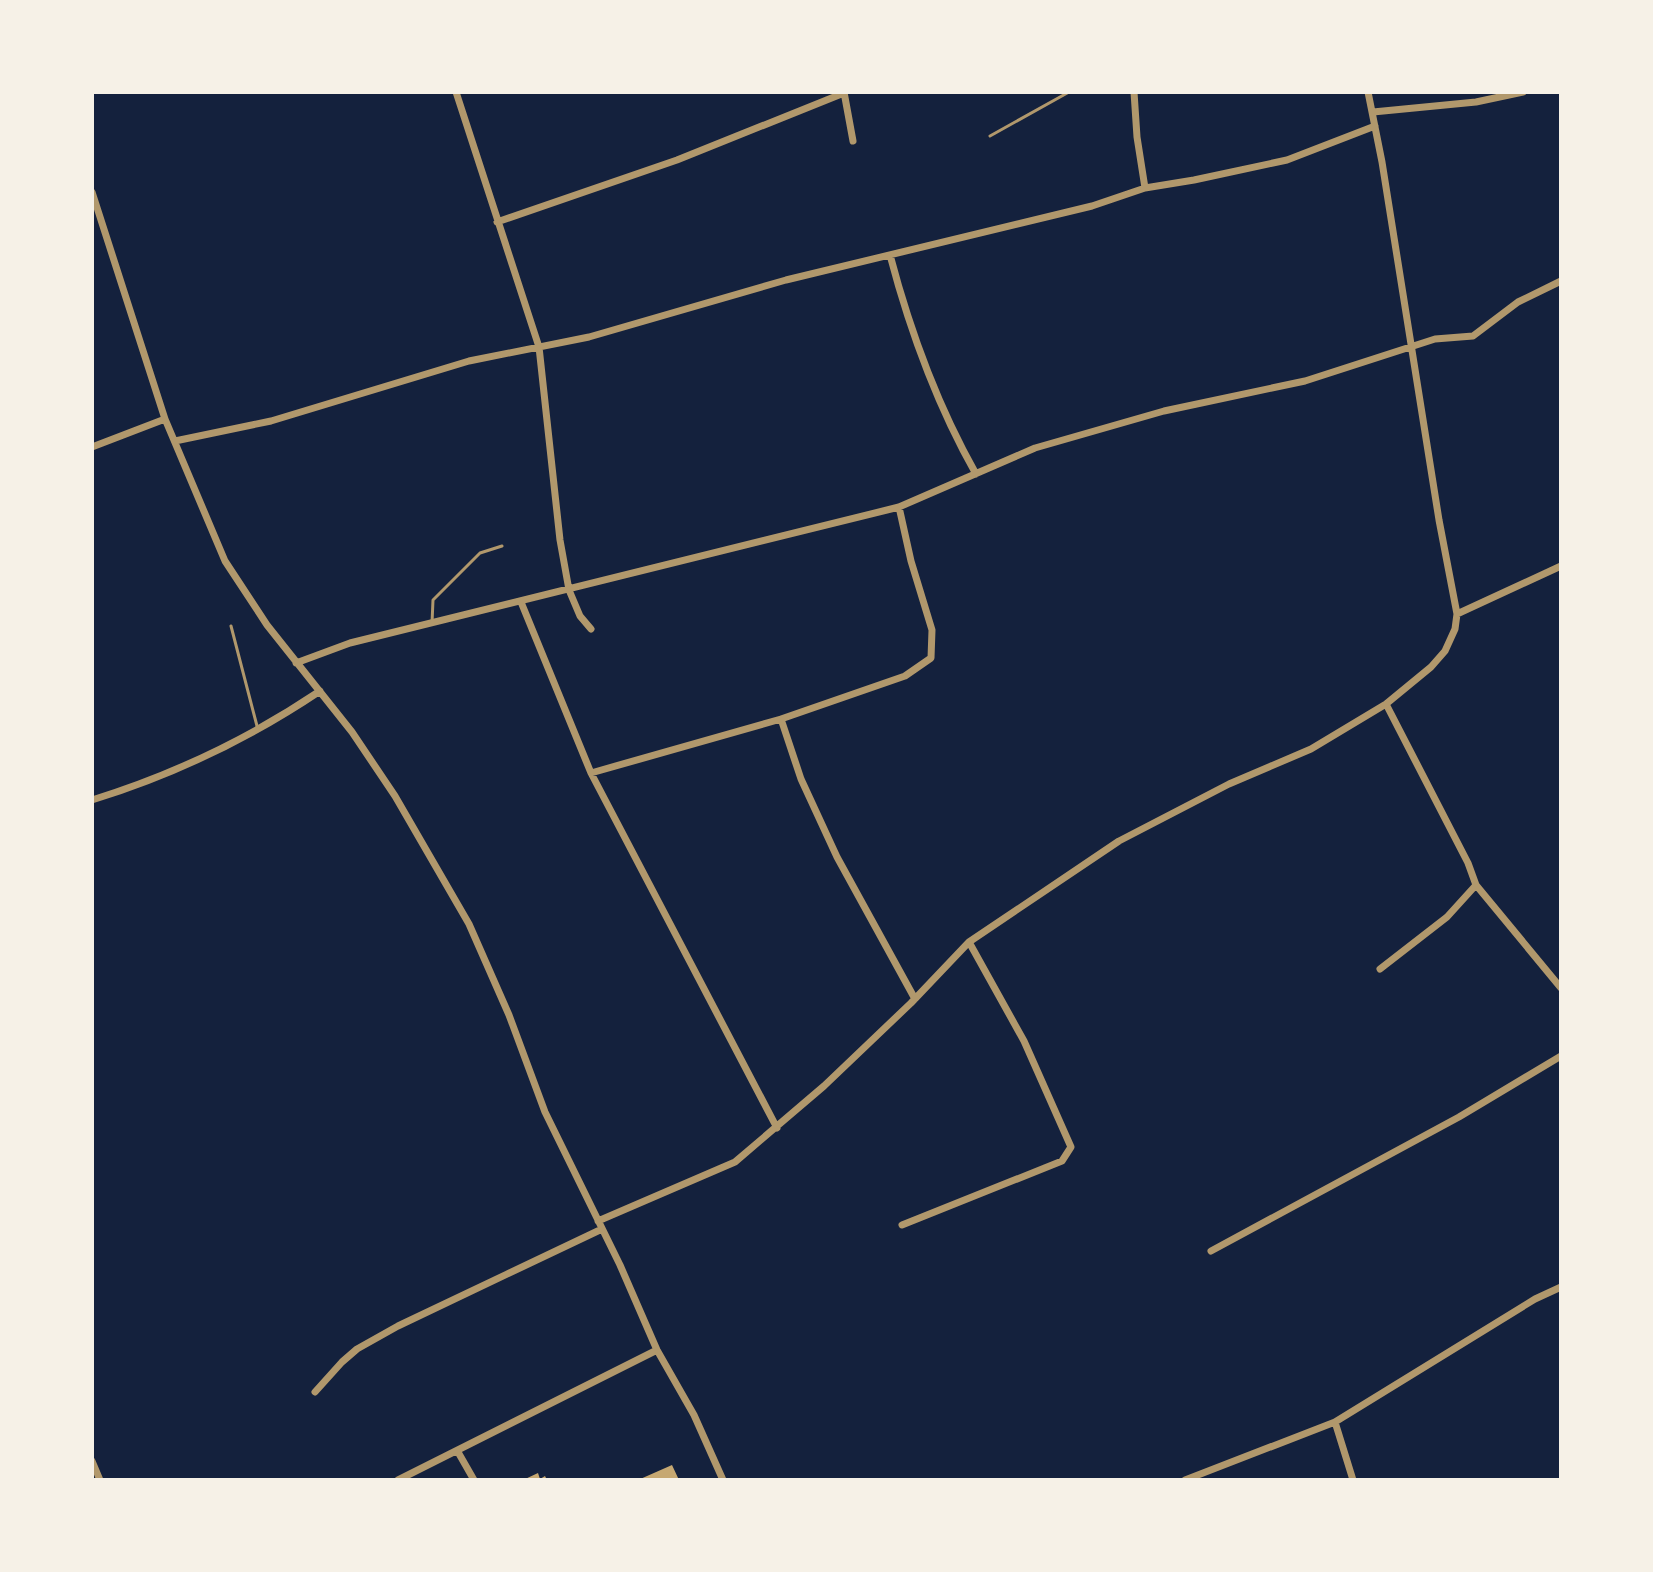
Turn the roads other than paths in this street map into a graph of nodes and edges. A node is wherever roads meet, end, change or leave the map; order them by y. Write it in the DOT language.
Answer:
graph roads {
  1 [pos="456,92"];
  2 [pos="1069,92"];
  3 [pos="1134,92"];
  4 [pos="1368,92"];
  5 [pos="1523,92"];
  6 [pos="844,93"];
  7 [pos="1373,112"];
  8 [pos="1375,126"];
  9 [pos="990,136"];
  10 [pos="853,141"];
  11 [pos="1145,188"];
  12 [pos="92,192"];
  13 [pos="497,222"];
  14 [pos="890,255"];
  15 [pos="1561,282"];
  16 [pos="1411,346"];
  17 [pos="539,347"];
  18 [pos="165,419"];
  19 [pos="175,441"];
  20 [pos="92,447"];
  21 [pos="976,474"];
  22 [pos="899,507"];
  23 [pos="502,546"];
  24 [pos="1561,566"];
  25 [pos="569,590"];
  26 [pos="521,602"];
  27 [pos="1457,614"];
  28 [pos="432,623"];
  29 [pos="231,626"];
  30 [pos="591,629"];
  31 [pos="296,663"];
  32 [pos="320,691"];
  33 [pos="1386,704"];
  34 [pos="781,719"];
  35 [pos="258,730"];
  36 [pos="591,773"];
  37 [pos="92,800"];
  38 [pos="1476,885"];
  39 [pos="969,942"];
  40 [pos="1380,969"];
  41 [pos="1561,988"];
  42 [pos="915,999"];
  43 [pos="1561,1056"];
  44 [pos="777,1128"];
  45 [pos="600,1225"];
  46 [pos="902,1225"];
  47 [pos="1211,1251"];
  48 [pos="1561,1287"];
  49 [pos="657,1350"];
  50 [pos="315,1392"];
  51 [pos="1335,1422"];
  52 [pos="458,1452"];
  53 [pos="92,1461"];
  54 [pos="100,1480"];
  55 [pos="398,1480"];
  56 [pos="474,1480"];
  57 [pos="723,1480"];
  58 [pos="1185,1480"];
  59 [pos="1353,1480"];
  1 -- 13 [label="street"];
  2 -- 9 [label="lane"];
  3 -- 11 [label="street"];
  4 -- 7 [label="street"];
  5 -- 7 [label="street"];
  6 -- 10 [label="street"];
  6 -- 13 [label="street"];
  7 -- 8 [label="street"];
  8 -- 11 [label="street"];
  8 -- 16 [label="street"];
  11 -- 14 [label="street"];
  12 -- 18 [label="street"];
  13 -- 17 [label="street"];
  14 -- 17 [label="street"];
  14 -- 21 [label="street"];
  15 -- 16 [label="street"];
  16 -- 21 [label="street"];
  16 -- 27 [label="street"];
  17 -- 19 [label="street"];
  17 -- 25 [label="street"];
  18 -- 19 [label="street"];
  18 -- 20 [label="street"];
  19 -- 31 [label="street"];
  21 -- 22 [label="street"];
  22 -- 25 [label="street"];
  22 -- 34 [label="street"];
  23 -- 28 [label="lane"];
  24 -- 27 [label="street"];
  25 -- 26 [label="street"];
  25 -- 30 [label="street"];
  26 -- 28 [label="street"];
  26 -- 36 [label="street"];
  27 -- 33 [label="street"];
  28 -- 31 [label="street"];
  29 -- 35 [label="lane"];
  31 -- 32 [label="street"];
  32 -- 35 [label="street"];
  32 -- 45 [label="street"];
  33 -- 38 [label="street"];
  33 -- 39 [label="street"];
  34 -- 36 [label="street"];
  34 -- 42 [label="street"];
  35 -- 37 [label="street"];
  36 -- 44 [label="street"];
  38 -- 40 [label="street"];
  38 -- 41 [label="street"];
  39 -- 42 [label="street"];
  39 -- 46 [label="street"];
  42 -- 44 [label="street"];
  43 -- 47 [label="street"];
  44 -- 45 [label="street"];
  45 -- 49 [label="street"];
  45 -- 50 [label="street"];
  48 -- 51 [label="street"];
  49 -- 52 [label="street"];
  49 -- 57 [label="street"];
  51 -- 58 [label="street"];
  51 -- 59 [label="street"];
  52 -- 55 [label="street"];
  52 -- 56 [label="street"];
  53 -- 54 [label="street"];
}
